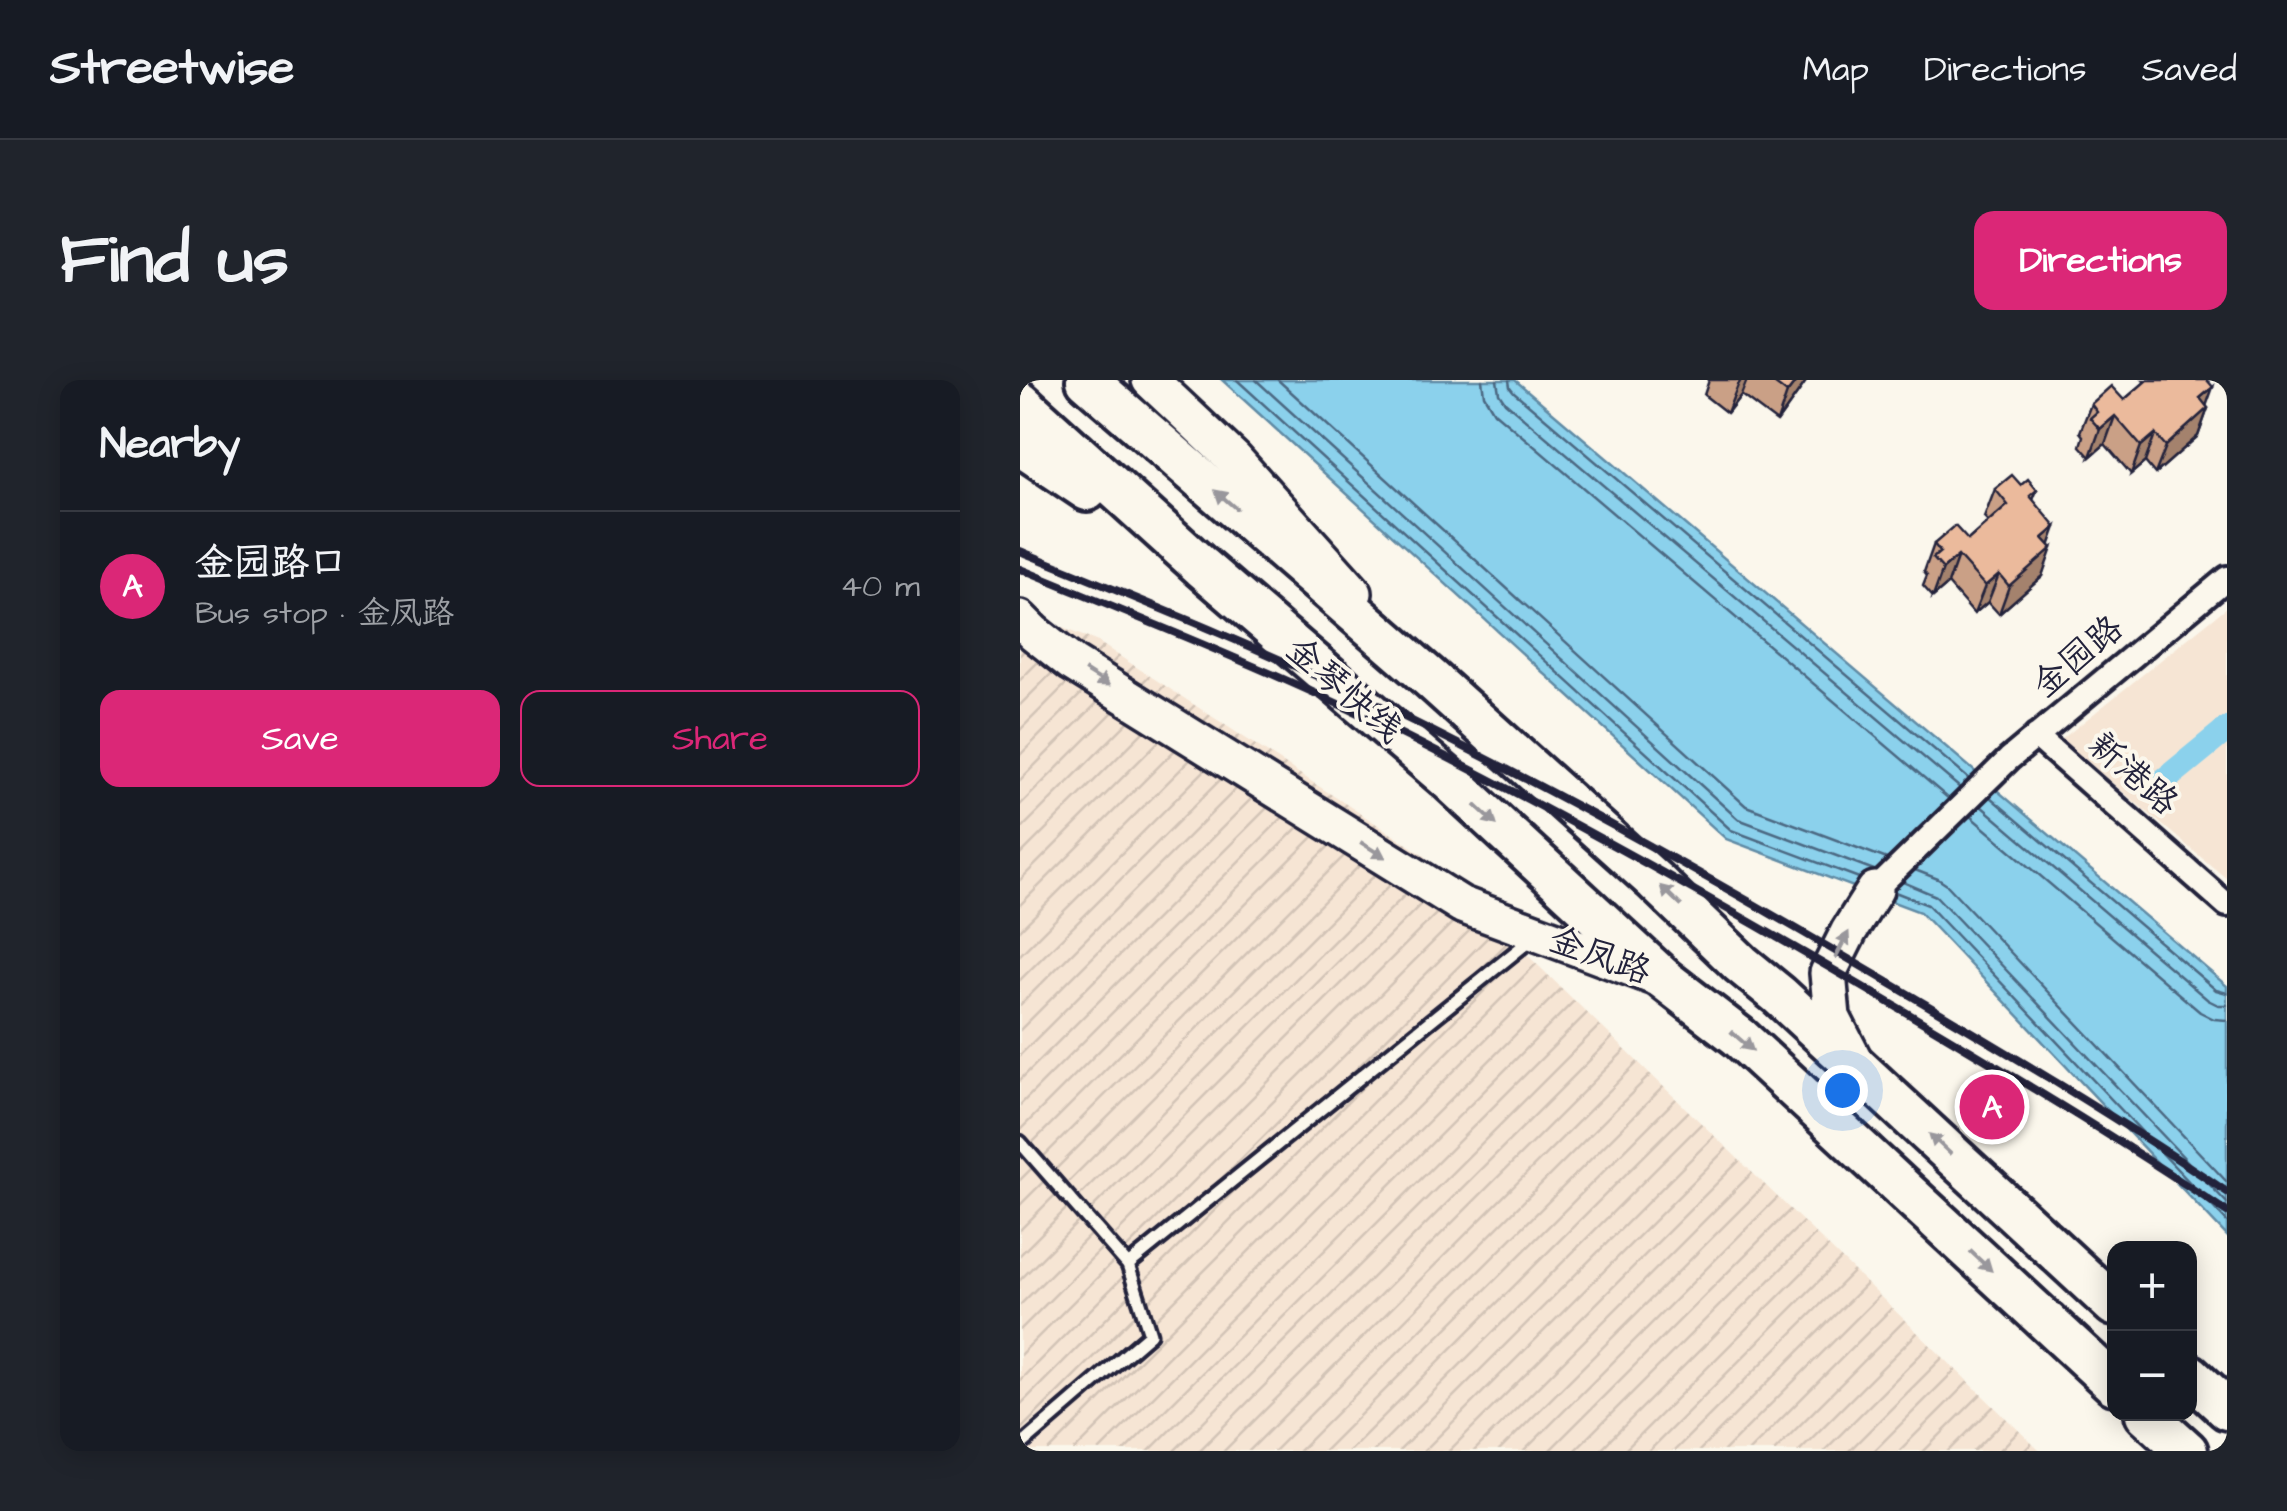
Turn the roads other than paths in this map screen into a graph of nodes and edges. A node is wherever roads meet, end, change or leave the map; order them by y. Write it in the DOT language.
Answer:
graph roads {
  1 [pos="1087,380"];
  2 [pos="1150,380"];
  3 [pos="1020,402"];
  4 [pos="1020,445"];
  5 [pos="1202,567"];
  6 [pos="2227,578"];
  7 [pos="1020,619"];
  8 [pos="1431,679"];
  9 [pos="2036,736"];
  10 [pos="1875,890"];
  11 [pos="2227,905"];
  12 [pos="1538,934"];
  13 [pos="1665,980"];
  14 [pos="1858,1068"];
  15 [pos="1020,1142"];
  16 [pos="1128,1265"];
  17 [pos="2107,1299"];
  18 [pos="2107,1378"];
  19 [pos="2197,1381"];
  20 [pos="2227,1409"];
  21 [pos="2154,1421"];
  22 [pos="1020,1446"];
  23 [pos="2187,1451"];
  8 -- 1 [label="highway, 金琴快线, one-way"];
  2 -- 8 [label="main road, 金凤路"];
  3 -- 5 [label="highway, 金琴快线"];
  4 -- 5 [label="highway"];
  5 -- 13 [label="highway, 金琴快线, one-way"];
  6 -- 9 [label="street, 金园路"];
  7 -- 12 [label="main road, 金凤路, one-way"];
  14 -- 8 [label="highway, 金凤路, one-way"];
  9 -- 10 [label="street, 金园路"];
  9 -- 11 [label="street, 新港路"];
  14 -- 10 [label="main road, one-way"];
  12 -- 13 [label="main road, 金凤路"];
  12 -- 16 [label="lane"];
  13 -- 18 [label="highway, 金凤路, one-way"];
  17 -- 14 [label="highway, 金凤路, one-way"];
  15 -- 16 [label="lane"];
  16 -- 22 [label="lane"];
  19 -- 20 [label="highway"];
  21 -- 23 [label="highway"];
}
